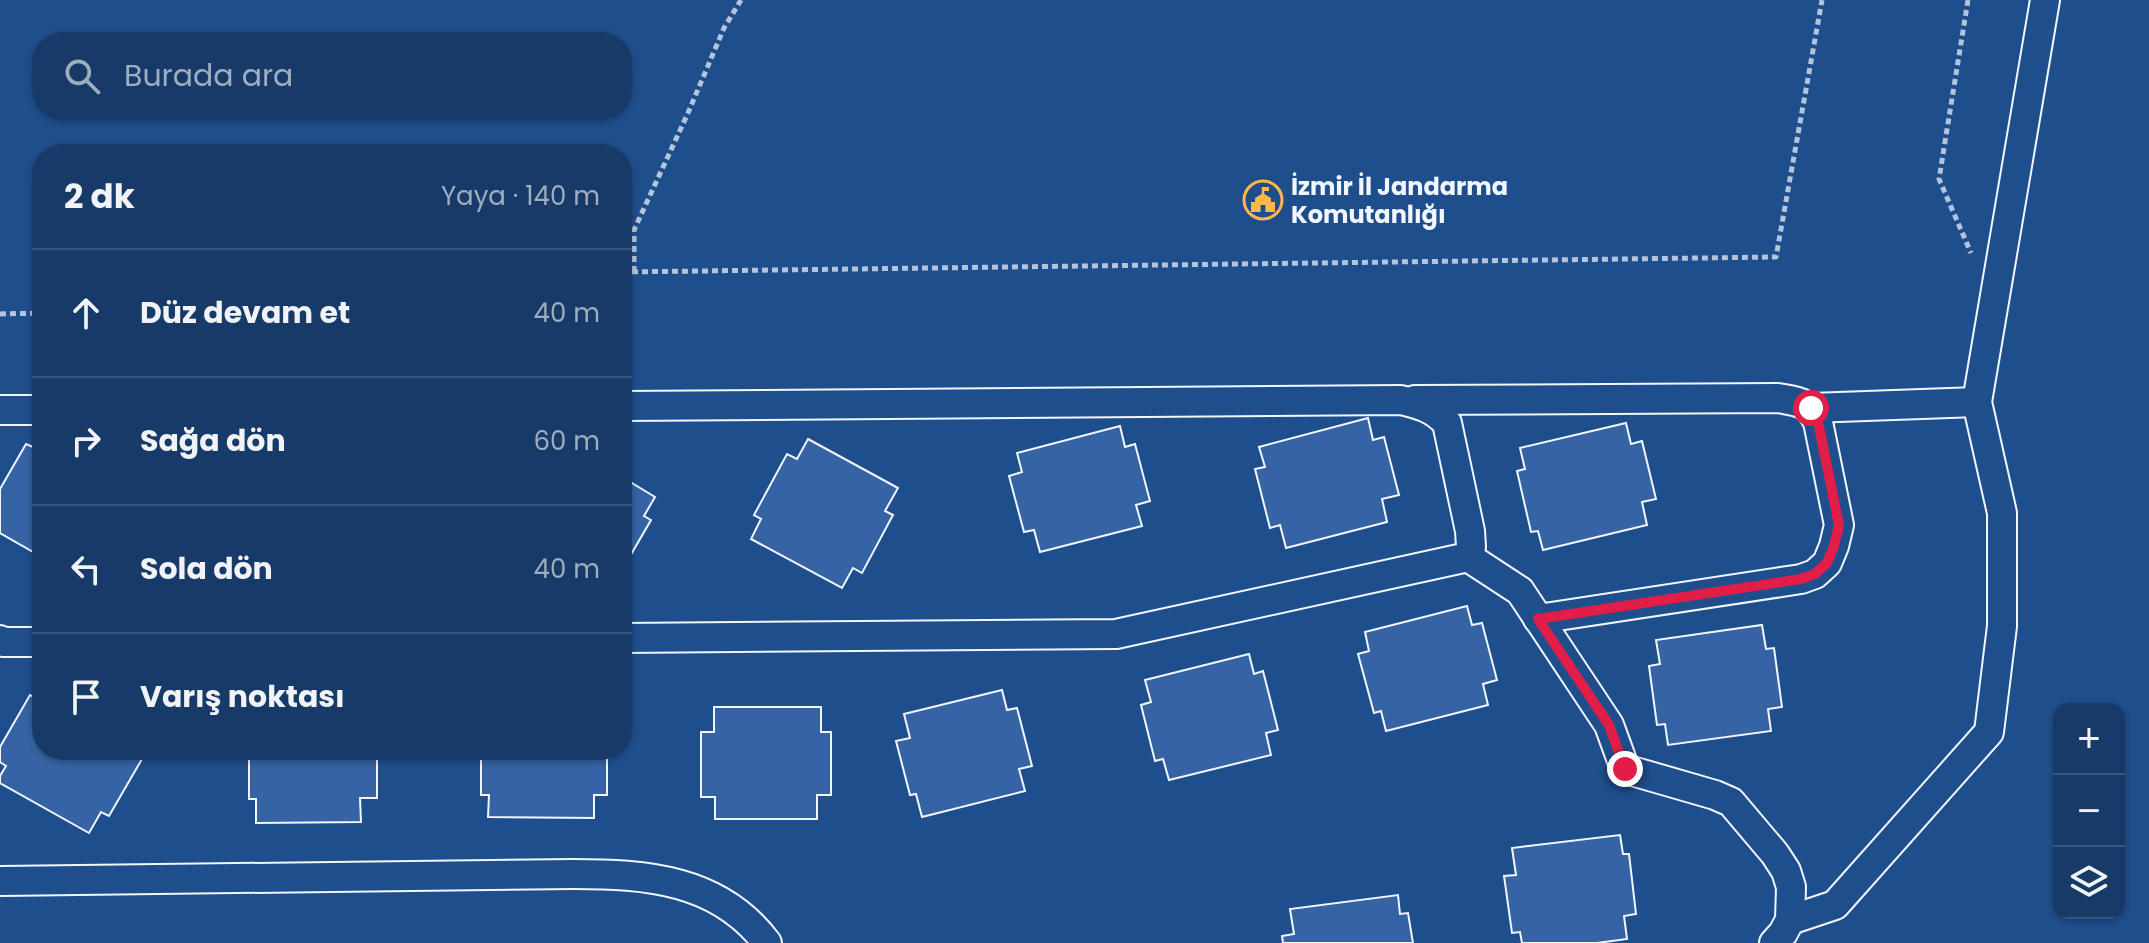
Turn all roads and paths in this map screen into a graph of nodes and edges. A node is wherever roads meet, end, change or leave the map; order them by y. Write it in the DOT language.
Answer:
graph roads {
  1 [pos="741,0"];
  2 [pos="1822,0"];
  3 [pos="1968,0"];
  4 [pos="2045,0"];
  5 [pos="634,272"];
  6 [pos="1993,306"];
  7 [pos="32,313"];
  8 [pos="0,314"];
  9 [pos="1401,400"];
  10 [pos="1977,402"];
  11 [pos="632,406"];
  12 [pos="1811,408"];
  13 [pos="0,410"];
  14 [pos="32,410"];
  15 [pos="1468,557"];
  16 [pos="1538,619"];
  17 [pos="632,638"];
  18 [pos="0,640"];
  19 [pos="32,642"];
  20 [pos="0,881"];
  21 [pos="1782,932"];
  22 [pos="767,943"];
  1 -- 5 [label="path"];
  2 -- 5 [label="path"];
  3 -- 6 [label="path"];
  4 -- 6 [label="street"];
  6 -- 10 [label="street"];
  7 -- 8 [label="path"];
  9 -- 11 [label="street"];
  9 -- 12 [label="street"];
  9 -- 15 [label="street"];
  10 -- 12 [label="street"];
  10 -- 21 [label="street"];
  12 -- 16 [label="street"];
  13 -- 14 [label="street"];
  15 -- 16 [label="street"];
  15 -- 17 [label="street"];
  16 -- 21 [label="street"];
  18 -- 19 [label="street"];
  20 -- 22 [label="street"];
}
